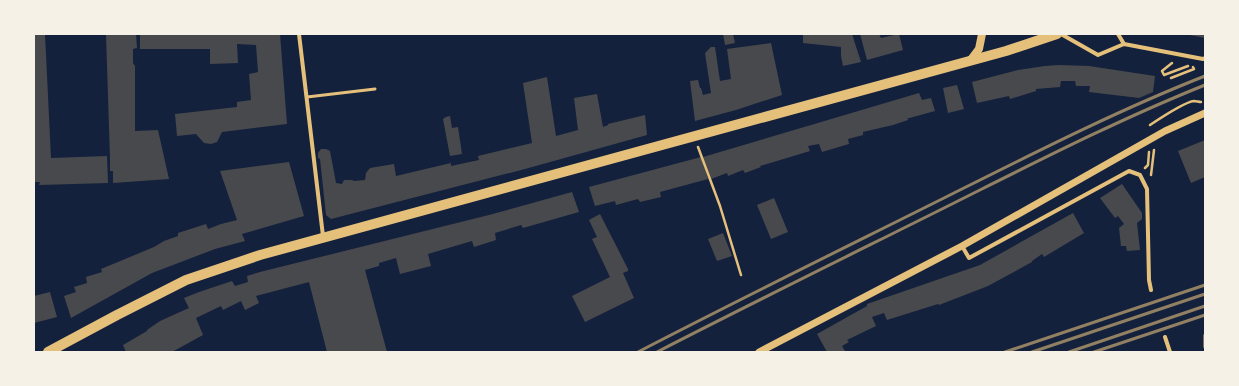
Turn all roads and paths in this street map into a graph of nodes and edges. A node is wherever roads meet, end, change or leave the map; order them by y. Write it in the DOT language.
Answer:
graph roads {
  1 [pos="299,34"];
  2 [pos="982,34"];
  3 [pos="1057,34"];
  4 [pos="1061,34"];
  5 [pos="1118,34"];
  6 [pos="1124,44"];
  7 [pos="1182,55"];
  8 [pos="1205,58"];
  9 [pos="970,61"];
  10 [pos="1171,78"];
  11 [pos="375,89"];
  12 [pos="307,97"];
  13 [pos="1194,101"];
  14 [pos="1183,106"];
  15 [pos="1205,112"];
  16 [pos="694,137"];
  17 [pos="1149,140"];
  18 [pos="1150,151"];
  19 [pos="1148,165"];
  20 [pos="1147,189"];
  21 [pos="324,238"];
  22 [pos="962,246"];
  23 [pos="740,275"];
  24 [pos="1151,290"];
  25 [pos="1205,335"];
  26 [pos="1166,337"];
  27 [pos="1205,347"];
  28 [pos="48,352"];
  29 [pos="759,352"];
  30 [pos="1170,352"];
  1 -- 12 [label="street"];
  2 -- 9 [label="main road"];
  3 -- 9 [label="main road"];
  4 -- 6 [label="street"];
  5 -- 6 [label="street"];
  6 -- 7 [label="street"];
  7 -- 8 [label="street"];
  7 -- 10 [label="path"];
  9 -- 16 [label="main road"];
  11 -- 12 [label="lane"];
  12 -- 21 [label="street"];
  13 -- 14 [label="path"];
  15 -- 17 [label="street"];
  16 -- 21 [label="main road"];
  16 -- 23 [label="path"];
  17 -- 20 [label="path"];
  17 -- 22 [label="street"];
  18 -- 19 [label="path"];
  20 -- 22 [label="street"];
  20 -- 24 [label="street"];
  21 -- 28 [label="main road"];
  22 -- 29 [label="street"];
  25 -- 27 [label="lane"];
  26 -- 30 [label="street"];
}
